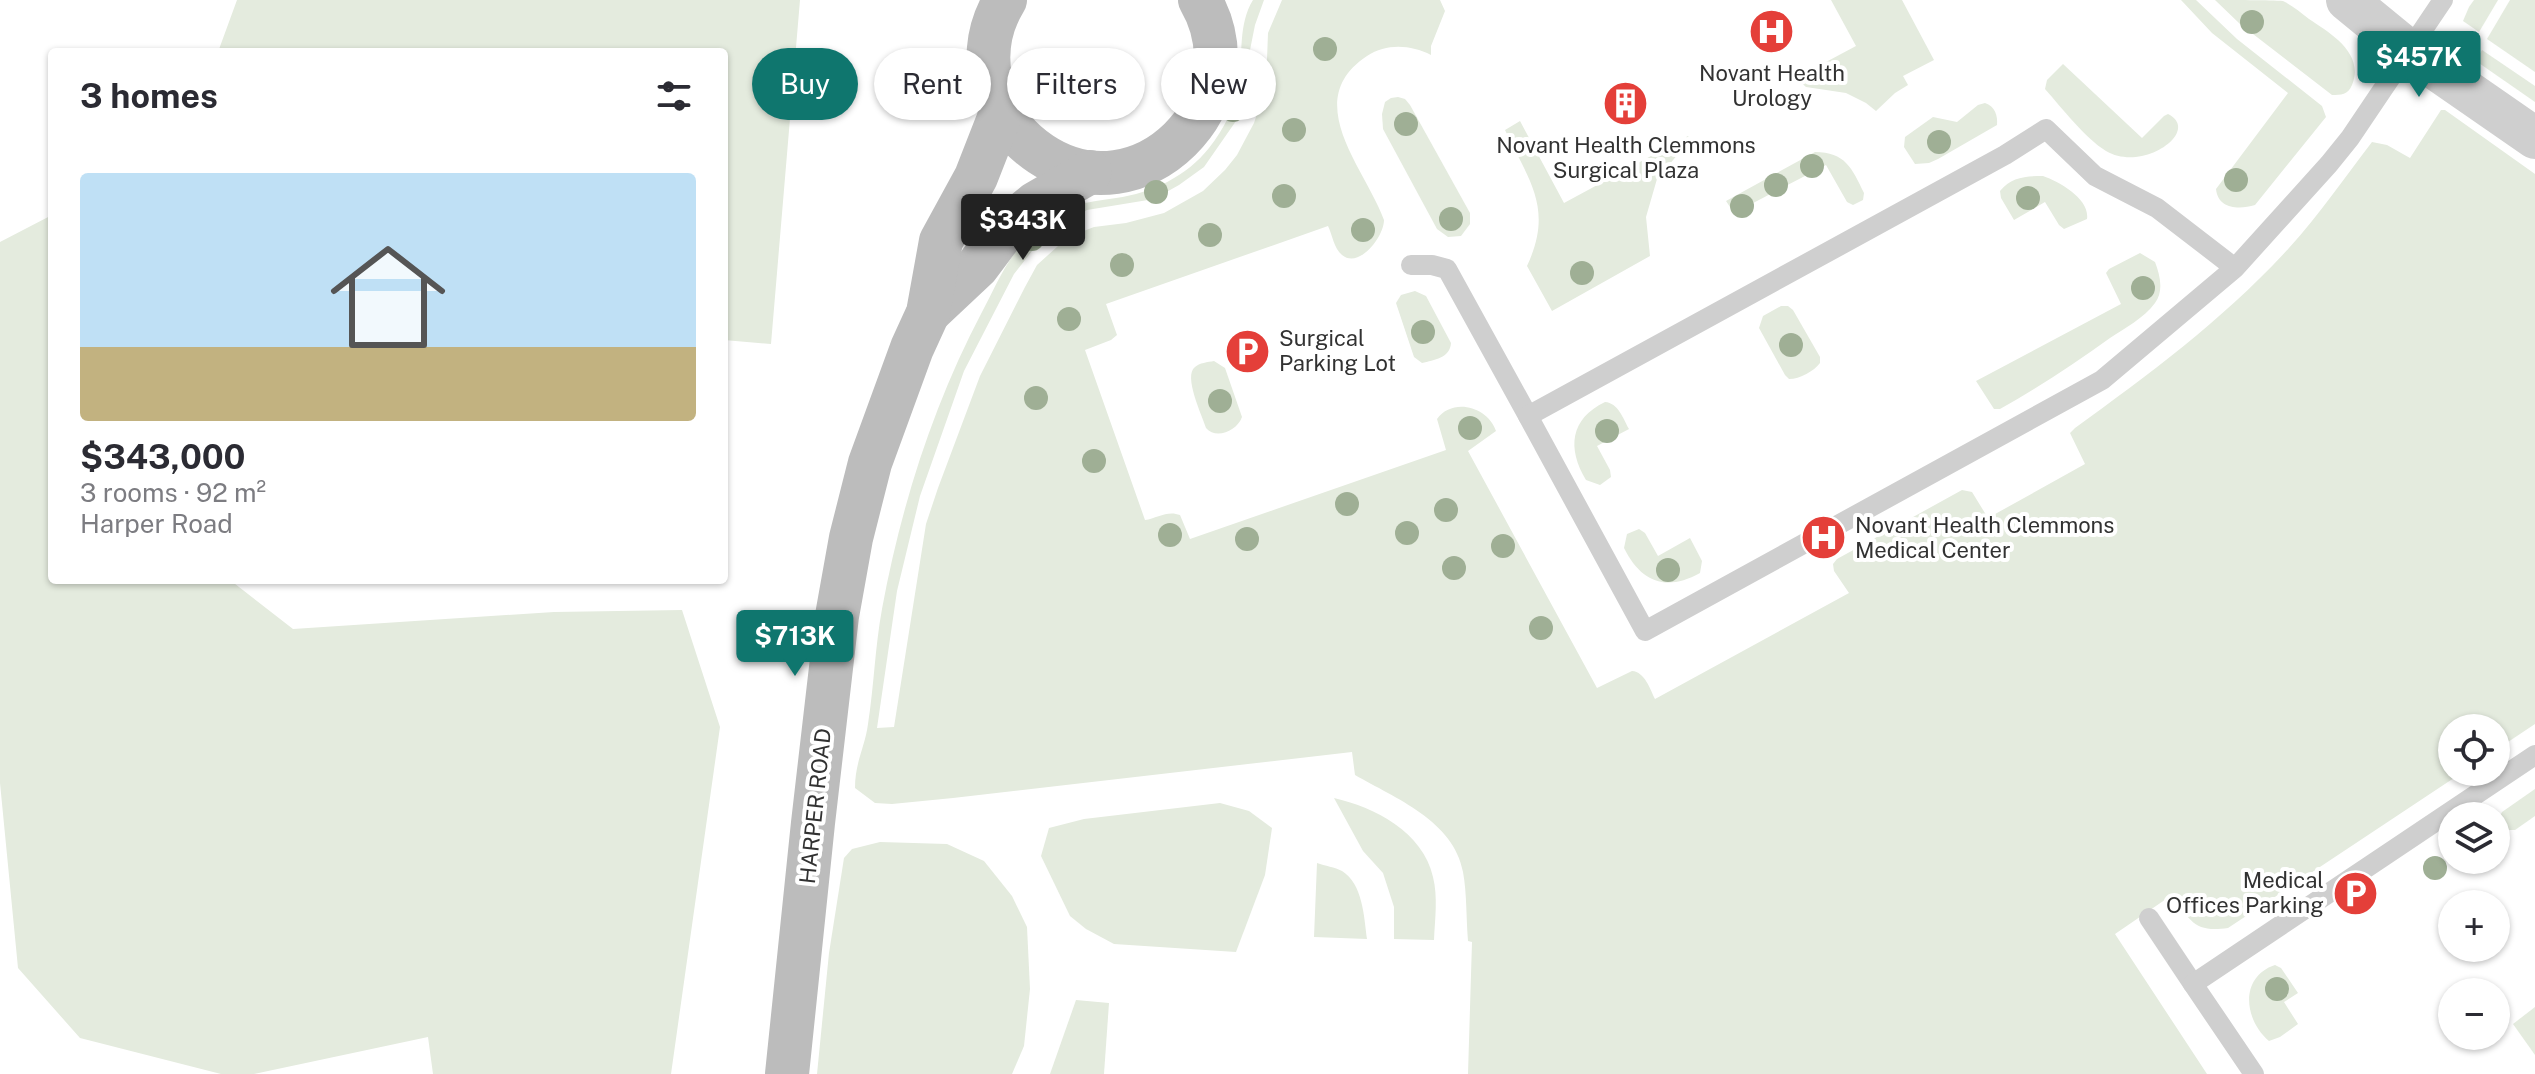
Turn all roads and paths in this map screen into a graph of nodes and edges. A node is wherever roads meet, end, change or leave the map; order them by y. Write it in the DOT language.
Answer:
graph roads {
  1 [pos="2347,0"];
  2 [pos="2443,0"];
  3 [pos="999,4"];
  4 [pos="1213,11"];
  5 [pos="2408,50"];
  6 [pos="1001,113"];
  7 [pos="2535,138"];
  8 [pos="1090,172"];
  9 [pos="1411,265"];
  10 [pos="2235,268"];
  11 [pos="928,313"];
  12 [pos="1528,416"];
  13 [pos="2535,755"];
  14 [pos="2149,918"];
  15 [pos="2193,984"];
  16 [pos="787,1074"];
  17 [pos="2254,1074"];
  1 -- 5 [label="street"];
  2 -- 5 [label="lane"];
  3 -- 6 [label="main road"];
  4 -- 8 [label="main road"];
  5 -- 7 [label="street"];
  5 -- 10 [label="lane"];
  6 -- 8 [label="main road"];
  6 -- 11 [label="main road, HARPER ROAD"];
  8 -- 11 [label="main road, HARPER ROAD"];
  9 -- 12 [label="lane"];
  10 -- 12 [label="lane"];
  10 -- 12 [label="lane"];
  11 -- 16 [label="main road, HARPER ROAD"];
  13 -- 15 [label="lane"];
  14 -- 15 [label="lane"];
  15 -- 17 [label="lane"];
}
